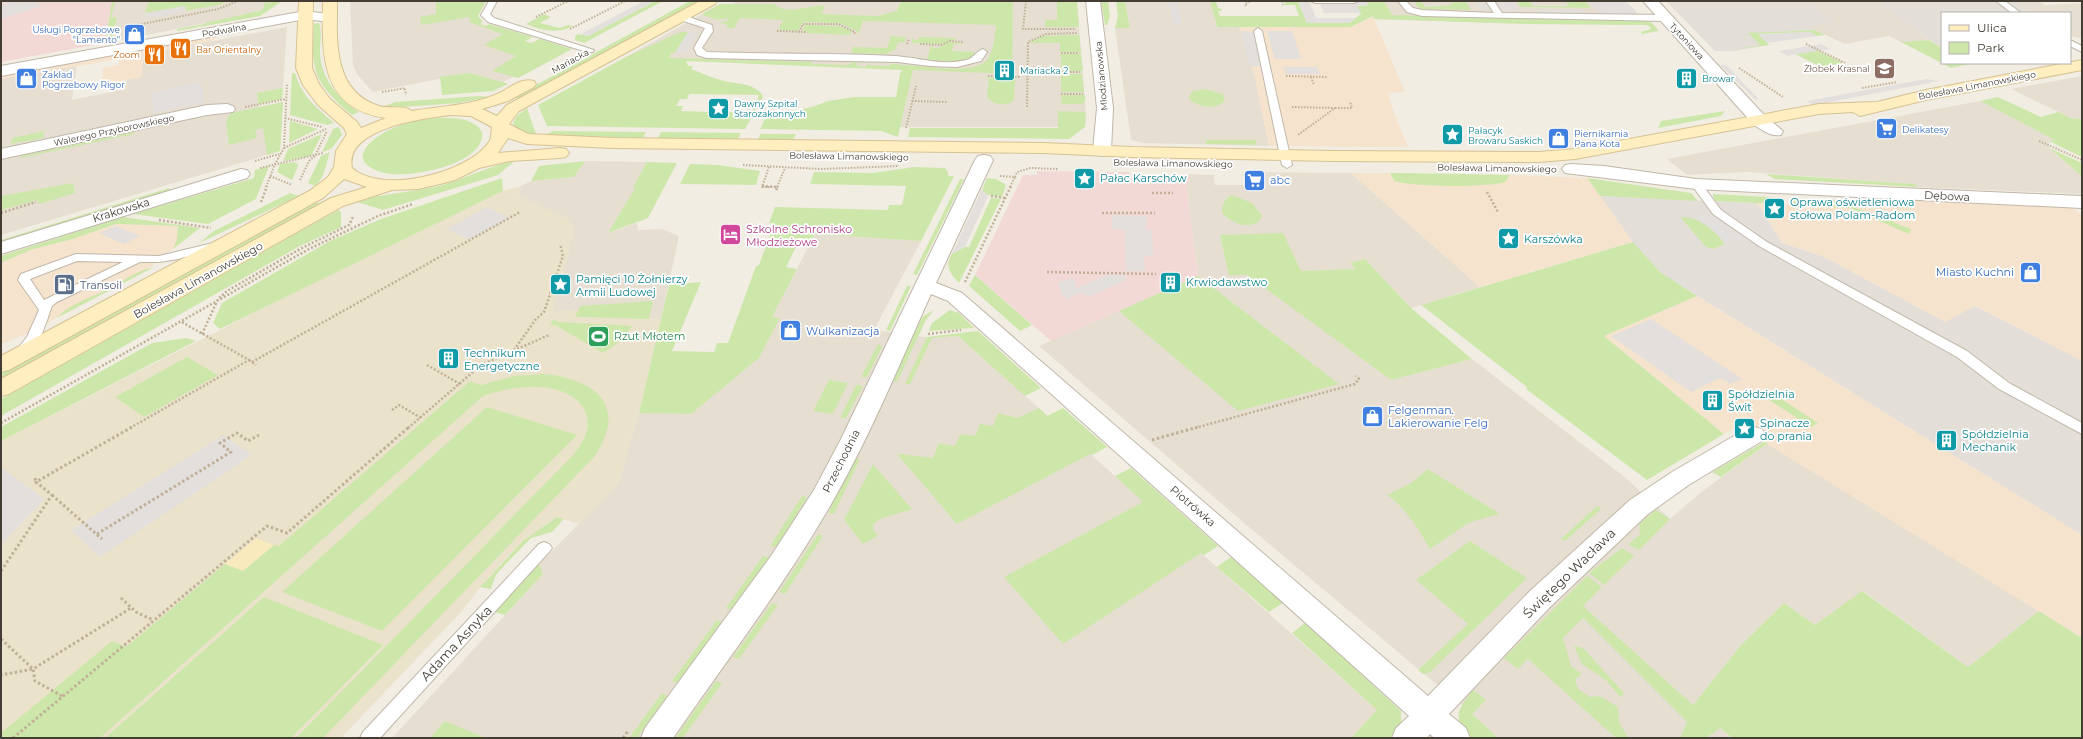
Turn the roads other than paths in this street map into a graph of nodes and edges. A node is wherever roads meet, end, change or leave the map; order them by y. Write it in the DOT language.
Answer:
graph roads {
  1 [pos="330,1"];
  2 [pos="493,1"];
  3 [pos="682,1"];
  4 [pos="710,1"];
  5 [pos="1093,1"];
  6 [pos="1315,1"];
  7 [pos="1354,1"];
  8 [pos="1402,1"];
  9 [pos="1490,1"];
  10 [pos="1650,1"];
  11 [pos="2000,1"];
  12 [pos="305,8"];
  13 [pos="2015,12"];
  14 [pos="1500,16"];
  15 [pos="680,17"];
  16 [pos="330,18"];
  17 [pos="1666,18"];
  18 [pos="1258,31"];
  19 [pos="2071,44"];
  20 [pos="2082,49"];
  21 [pos="590,50"];
  22 [pos="983,52"];
  23 [pos="2082,65"];
  24 [pos="1,71"];
  25 [pos="1873,106"];
  26 [pos="227,109"];
  27 [pos="454,110"];
  28 [pos="426,112"];
  29 [pos="1760,120"];
  30 [pos="500,125"];
  31 [pos="1775,131"];
  32 [pos="350,145"];
  33 [pos="1613,148"];
  34 [pos="1102,151"];
  35 [pos="1,154"];
  36 [pos="984,160"];
  37 [pos="1286,160"];
  38 [pos="1604,164"];
  39 [pos="343,167"];
  40 [pos="469,167"];
  41 [pos="1571,169"];
  42 [pos="241,174"];
  43 [pos="1622,174"];
  44 [pos="400,184"];
  45 [pos="1696,184"];
  46 [pos="2082,202"];
  47 [pos="235,238"];
  48 [pos="1,248"];
  49 [pos="139,259"];
  50 [pos="924,287"];
  51 [pos="45,310"];
  52 [pos="9,361"];
  53 [pos="1,389"];
  54 [pos="2082,429"];
  55 [pos="1754,435"];
  56 [pos="544,548"];
  57 [pos="1429,714"];
  58 [pos="369,738"];
  59 [pos="656,738"];
  60 [pos="1407,738"];
  61 [pos="1455,738"];
  1 -- 16 [label="street"];
  2 -- 21 [label="lane"];
  3 -- 21 [label="street, Mariacka"];
  4 -- 15 [label="street, Mariacka"];
  5 -- 34 [label="street, Młodzianowska"];
  6 -- 7 [label="lane"];
  8 -- 14 [label="lane"];
  9 -- 14 [label="lane"];
  10 -- 17 [label="street, Tytoniowa"];
  11 -- 13 [label="lane"];
  12 -- 16 [label="street, Podwalna"];
  12 -- 24 [label="street, Podwalna"];
  12 -- 32 [label="street"];
  14 -- 17 [label="lane"];
  15 -- 22 [label="lane"];
  15 -- 30 [label="street, Mariacka"];
  16 -- 28 [label="street"];
  17 -- 29 [label="street, Tytoniowa"];
  18 -- 37 [label="lane"];
  19 -- 20 [label="lane"];
  21 -- 27 [label="street, Mariacka"];
  23 -- 25 [label="street, Bolesława Limanowskiego"];
  25 -- 29 [label="street, Bolesława Limanowskiego"];
  25 -- 31 [label="street, Bolesława Limanowskiego"];
  26 -- 35 [label="street, Walerego Przyborowskiego"];
  27 -- 28 [label="street"];
  27 -- 30 [label="street, Bolesława Limanowskiego"];
  28 -- 32 [label="street"];
  29 -- 31 [label="street, Tytoniowa"];
  29 -- 33 [label="street, Bolesława Limanowskiego"];
  30 -- 34 [label="street, Bolesława Limanowskiego"];
  30 -- 40 [label="street"];
  31 -- 38 [label="street, Bolesława Limanowskiego"];
  32 -- 39 [label="street"];
  33 -- 37 [label="street, Bolesława Limanowskiego"];
  33 -- 38 [label="street"];
  34 -- 37 [label="street, Bolesława Limanowskiego"];
  36 -- 37 [label="street, Bolesława Limanowskiego"];
  36 -- 40 [label="street, Bolesława Limanowskiego"];
  36 -- 50 [label="street, Przechodnia"];
  37 -- 41 [label="street, Bolesława Limanowskiego"];
  38 -- 41 [label="street, Bolesława Limanowskiego"];
  38 -- 43 [label="street, Dębowa"];
  39 -- 44 [label="street"];
  39 -- 47 [label="street, Bolesława Limanowskiego"];
  40 -- 44 [label="street"];
  41 -- 43 [label="street, Dębowa"];
  42 -- 48 [label="street, Krakowska"];
  43 -- 45 [label="street, Dębowa"];
  44 -- 53 [label="street, Bolesława Limanowskiego"];
  45 -- 46 [label="street, Dębowa"];
  45 -- 54 [label="lane"];
  47 -- 49 [label="lane"];
  47 -- 52 [label="street, Bolesława Limanowskiego"];
  49 -- 51 [label="lane"];
  49 -- 51 [label="lane"];
  50 -- 57 [label="street, Piotrówka"];
  50 -- 59 [label="street, Przechodnia"];
  51 -- 52 [label="lane"];
  55 -- 57 [label="street, Świętego Wacława"];
  56 -- 58 [label="lane, Adama Asnyka"];
  57 -- 60 [label="street, Świętego Wacława"];
  57 -- 61 [label="street, Piotrówka"];
}
